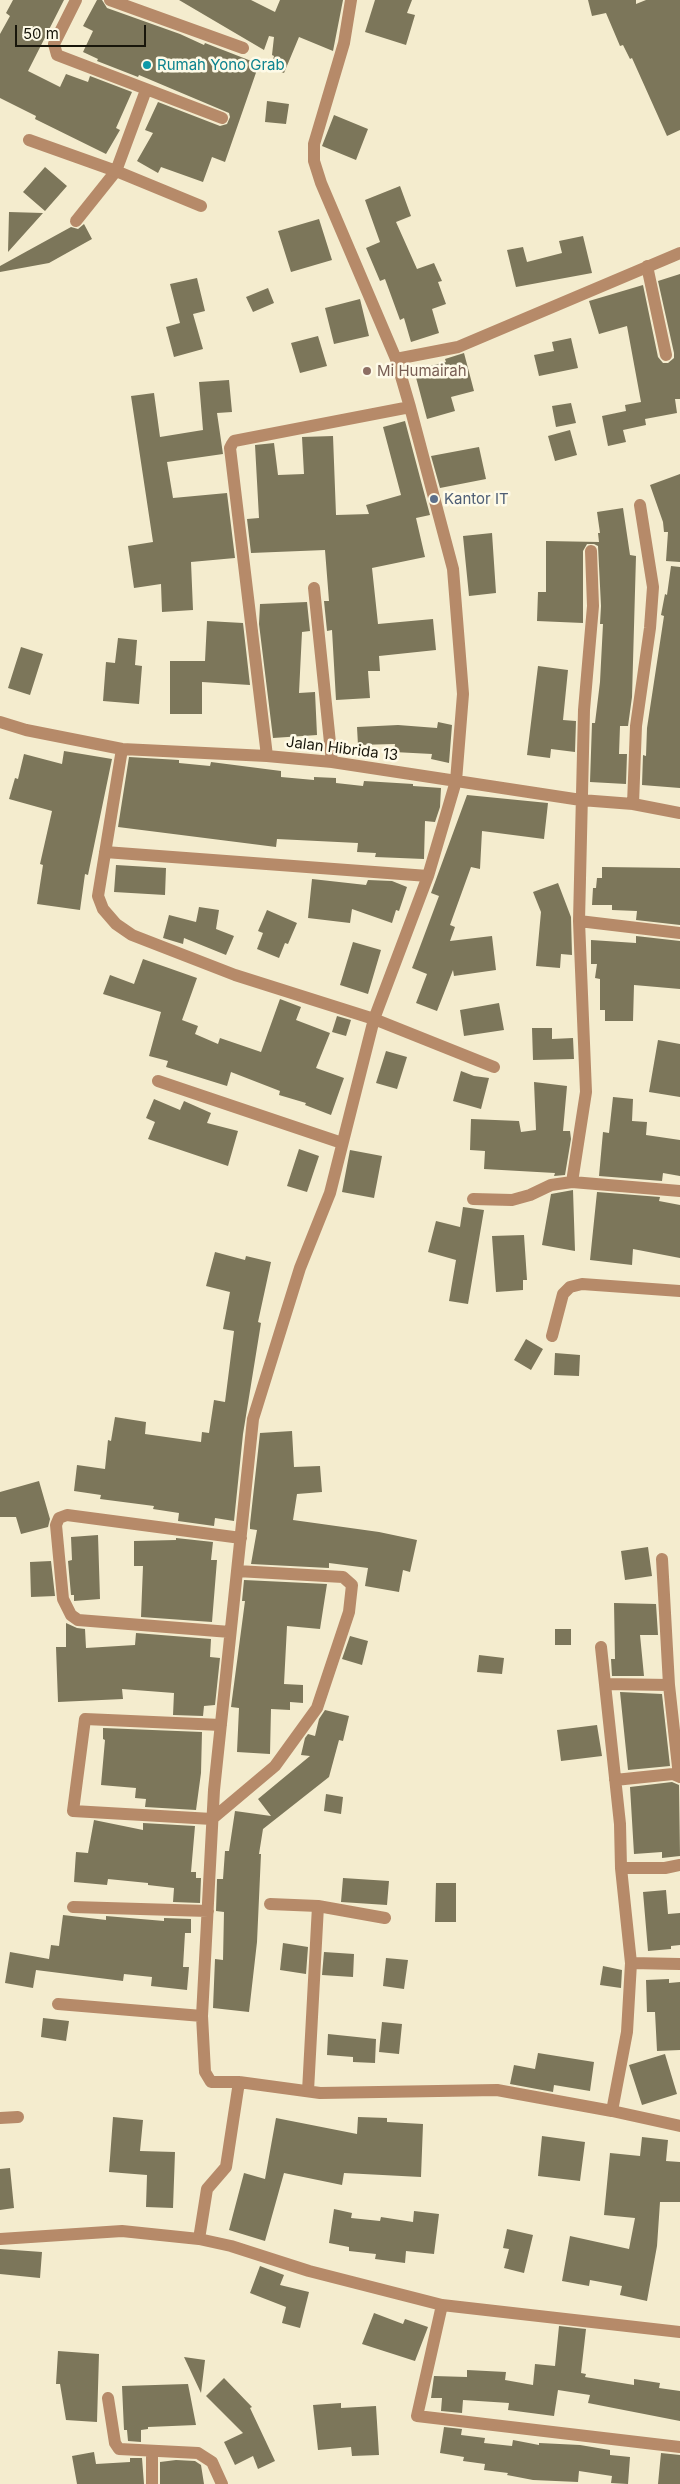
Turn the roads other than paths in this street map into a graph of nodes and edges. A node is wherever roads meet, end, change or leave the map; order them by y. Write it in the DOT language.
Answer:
graph roads {
  1 [pos="76,0"];
  2 [pos="110,0"];
  3 [pos="351,0"];
  4 [pos="243,48"];
  5 [pos="146,90"];
  6 [pos="222,118"];
  7 [pos="29,140"];
  8 [pos="116,171"];
  9 [pos="201,206"];
  10 [pos="76,220"];
  11 [pos="680,253"];
  12 [pos="648,266"];
  13 [pos="666,356"];
  14 [pos="396,360"];
  15 [pos="410,407"];
  16 [pos="640,505"];
  17 [pos="591,551"];
  18 [pos="314,588"];
  19 [pos="0,722"];
  20 [pos="122,749"];
  21 [pos="266,756"];
  22 [pos="332,762"];
  23 [pos="456,781"];
  24 [pos="581,800"];
  25 [pos="633,804"];
  26 [pos="680,813"];
  27 [pos="105,852"];
  28 [pos="428,876"];
  29 [pos="579,921"];
  30 [pos="680,933"];
  31 [pos="374,1019"];
  32 [pos="494,1067"];
  33 [pos="158,1081"];
  34 [pos="342,1143"];
  35 [pos="572,1182"];
  36 [pos="680,1191"];
  37 [pos="473,1199"];
  38 [pos="680,1292"];
  39 [pos="552,1336"];
  40 [pos="241,1538"];
  41 [pos="662,1559"];
  42 [pos="237,1571"];
  43 [pos="230,1632"];
  44 [pos="601,1647"];
  45 [pos="605,1684"];
  46 [pos="669,1685"];
  47 [pos="221,1725"];
  48 [pos="680,1776"];
  49 [pos="615,1780"];
  50 [pos="212,1819"];
  51 [pos="680,1865"];
  52 [pos="621,1868"];
  53 [pos="270,1904"];
  54 [pos="318,1906"];
  55 [pos="73,1907"];
  56 [pos="208,1911"];
  57 [pos="385,1918"];
  58 [pos="631,1963"];
  59 [pos="680,1964"];
  60 [pos="58,2004"];
  61 [pos="202,2016"];
  62 [pos="239,2082"];
  63 [pos="308,2091"];
  64 [pos="612,2111"];
  65 [pos="18,2117"];
  66 [pos="0,2118"];
  67 [pos="680,2126"];
  68 [pos="0,2239"];
  69 [pos="199,2239"];
  70 [pos="442,2305"];
  71 [pos="680,2332"];
  72 [pos="108,2398"];
  73 [pos="680,2448"];
  74 [pos="152,2452"];
  75 [pos="152,2484"];
  76 [pos="222,2484"];
  1 -- 5 [label="street"];
  2 -- 4 [label="street"];
  3 -- 14 [label="street"];
  5 -- 6 [label="street"];
  5 -- 8 [label="street"];
  7 -- 8 [label="street"];
  8 -- 9 [label="street"];
  8 -- 10 [label="street"];
  11 -- 12 [label="street"];
  12 -- 13 [label="street"];
  12 -- 14 [label="street"];
  14 -- 15 [label="street"];
  15 -- 21 [label="street"];
  15 -- 23 [label="street"];
  16 -- 25 [label="street"];
  17 -- 24 [label="street"];
  18 -- 22 [label="street"];
  19 -- 20 [label="street, Jalan Hibrida 13"];
  20 -- 21 [label="street, Jalan Hibrida 13"];
  20 -- 27 [label="street"];
  21 -- 22 [label="street, Jalan Hibrida 13"];
  22 -- 23 [label="street, Jalan Hibrida 13"];
  23 -- 24 [label="street, Jalan Hibrida 13"];
  23 -- 28 [label="street"];
  24 -- 25 [label="street, Jalan Hibrida 13"];
  24 -- 29 [label="street"];
  25 -- 26 [label="street, Jalan Hibrida 13"];
  27 -- 28 [label="street"];
  27 -- 31 [label="street"];
  28 -- 31 [label="street"];
  29 -- 30 [label="street"];
  29 -- 35 [label="street"];
  31 -- 32 [label="street"];
  31 -- 34 [label="street"];
  33 -- 34 [label="street"];
  34 -- 40 [label="street"];
  35 -- 36 [label="street"];
  35 -- 37 [label="street"];
  38 -- 39 [label="street"];
  40 -- 42 [label="street"];
  40 -- 43 [label="street"];
  41 -- 46 [label="street"];
  42 -- 43 [label="street"];
  42 -- 50 [label="street"];
  43 -- 47 [label="street"];
  44 -- 45 [label="street"];
  45 -- 46 [label="street"];
  45 -- 49 [label="street"];
  46 -- 48 [label="street"];
  47 -- 50 [label="street"];
  47 -- 50 [label="street"];
  48 -- 49 [label="street"];
  49 -- 52 [label="street"];
  50 -- 56 [label="street"];
  51 -- 52 [label="street"];
  52 -- 58 [label="street"];
  53 -- 54 [label="street"];
  54 -- 57 [label="street"];
  54 -- 63 [label="street"];
  55 -- 56 [label="street"];
  56 -- 61 [label="street"];
  58 -- 59 [label="street"];
  58 -- 64 [label="street"];
  60 -- 61 [label="street"];
  61 -- 62 [label="street"];
  62 -- 63 [label="street"];
  62 -- 69 [label="street"];
  63 -- 64 [label="street"];
  64 -- 67 [label="street"];
  65 -- 66 [label="street"];
  68 -- 69 [label="street"];
  69 -- 70 [label="street"];
  70 -- 71 [label="street"];
  70 -- 73 [label="street"];
  72 -- 74 [label="street"];
  74 -- 75 [label="street"];
  74 -- 76 [label="street"];
}
